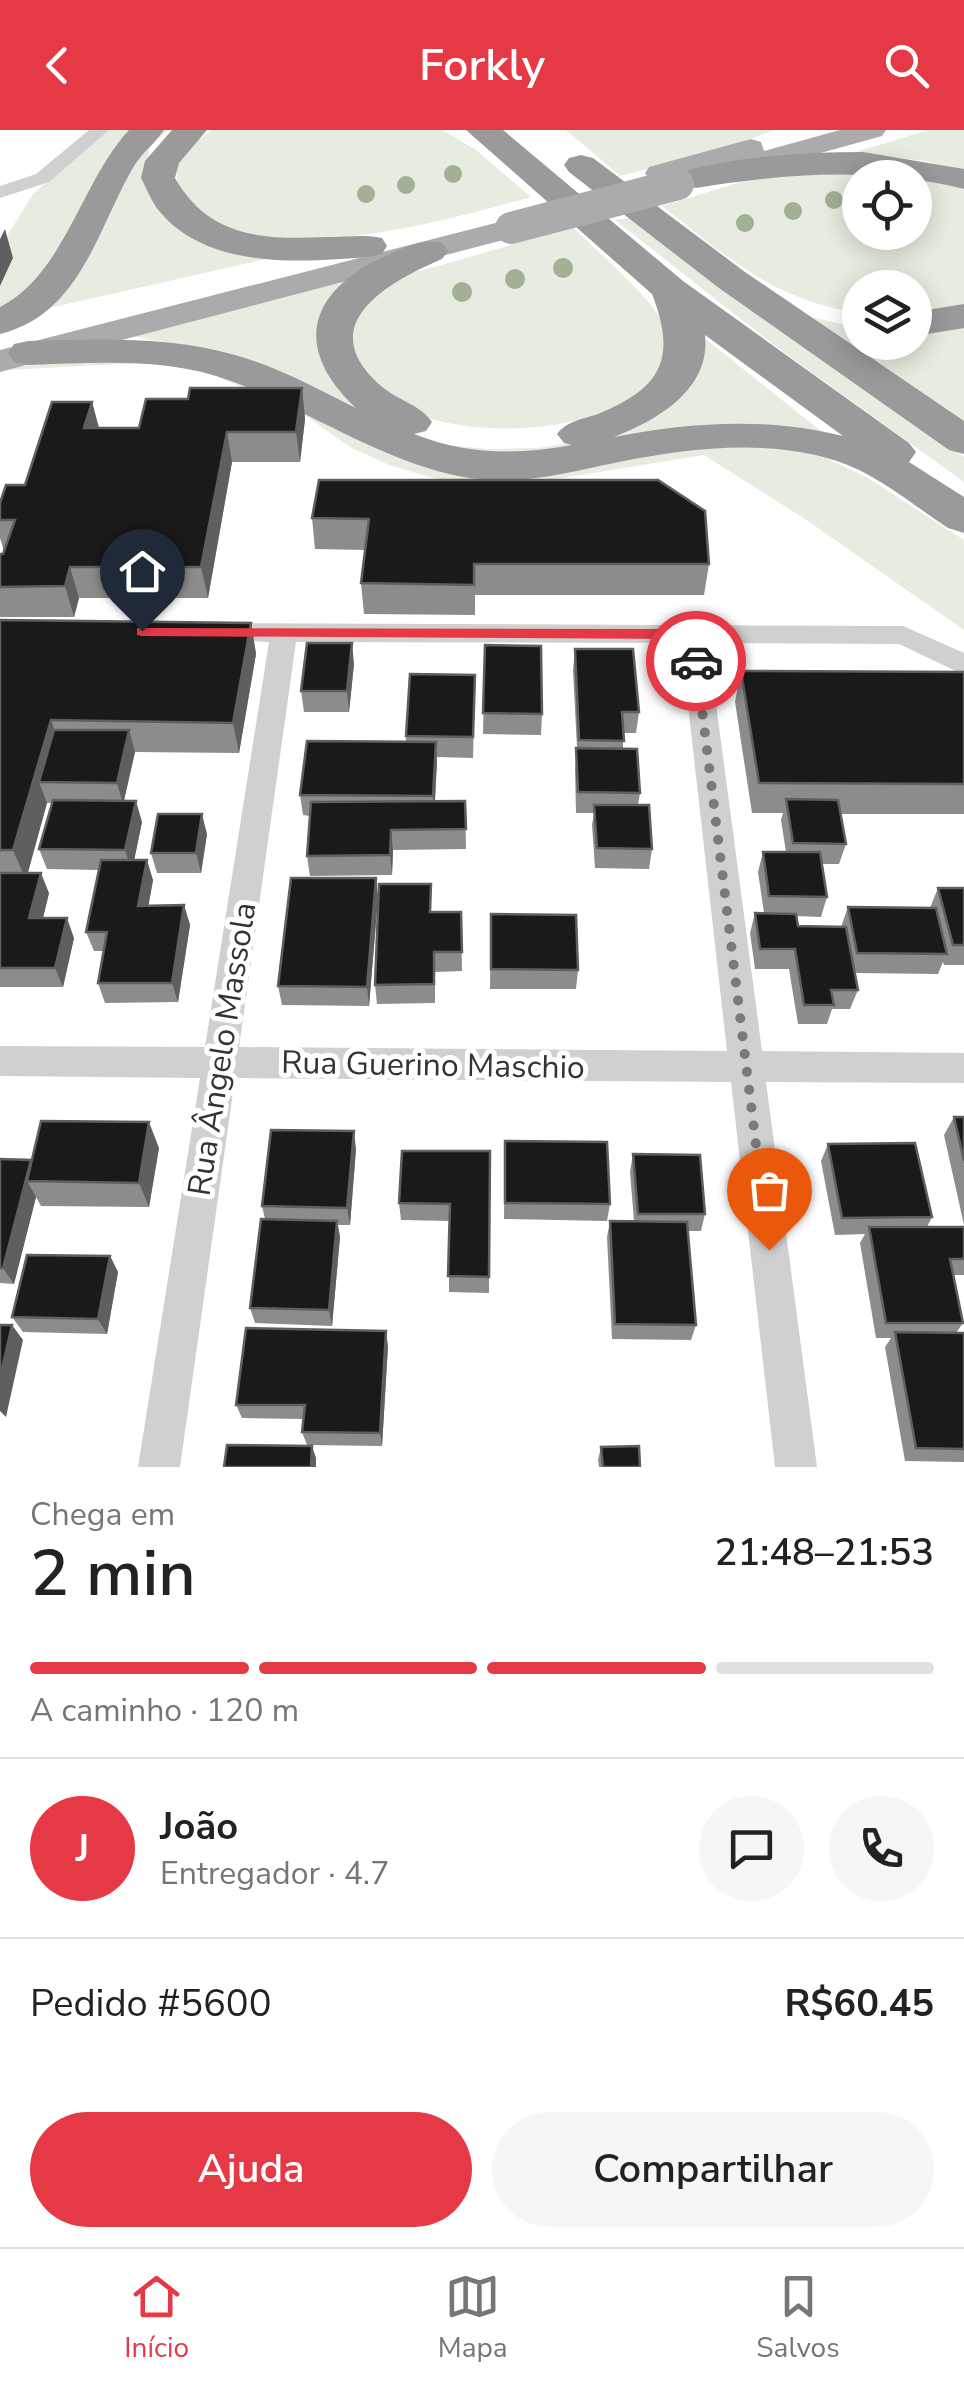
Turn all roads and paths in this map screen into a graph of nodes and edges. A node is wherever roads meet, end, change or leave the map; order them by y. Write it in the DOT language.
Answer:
graph roads {
  1 [pos="100,130"];
  2 [pos="147,130"];
  3 [pos="190,130"];
  4 [pos="466,130"];
  5 [pos="789,130"];
  6 [pos="817,130"];
  7 [pos="872,130"];
  8 [pos="524,138"];
  9 [pos="752,148"];
  10 [pos="678,178"];
  11 [pos="964,179"];
  12 [pos="2,192"];
  13 [pos="505,220"];
  14 [pos="368,246"];
  15 [pos="429,251"];
  16 [pos="732,280"];
  17 [pos="669,289"];
  18 [pos="842,316"];
  19 [pos="964,316"];
  20 [pos="932,321"];
  21 [pos="0,322"];
  22 [pos="9,349"];
  23 [pos="964,442"];
  24 [pos="964,500"];
  25 [pos="964,518"];
  26 [pos="190,632"];
  27 [pos="284,632"];
  28 [pos="693,634"];
  29 [pos="964,665"];
  30 [pos="0,1061"];
  31 [pos="220,1063"];
  32 [pos="746,1068"];
  33 [pos="964,1068"];
  34 [pos="159,1467"];
  35 [pos="796,1467"];
  1 -- 12 [label="street"];
  2 -- 21 [label="highway"];
  3 -- 14 [label="highway"];
  4 -- 8 [label="highway"];
  5 -- 9 [label="highway"];
  6 -- 9 [label="main road"];
  7 -- 10 [label="main road"];
  8 -- 16 [label="highway"];
  8 -- 17 [label="highway"];
  9 -- 10 [label="main road"];
  10 -- 11 [label="highway"];
  10 -- 13 [label="main road, bridge"];
  13 -- 14 [label="main road"];
  13 -- 15 [label="main road"];
  14 -- 22 [label="main road"];
  15 -- 17 [label="highway"];
  15 -- 22 [label="main road"];
  16 -- 18 [label="highway"];
  16 -- 23 [label="highway"];
  17 -- 24 [label="highway"];
  19 -- 20 [label="highway"];
  22 -- 25 [label="highway"];
  26 -- 27 [label="street"];
  27 -- 28 [label="street"];
  27 -- 31 [label="street, Rua Ângelo Massola"];
  28 -- 29 [label="street"];
  28 -- 32 [label="street"];
  30 -- 31 [label="street, Rua Guerino Maschio"];
  31 -- 32 [label="street, Rua Guerino Maschio"];
  31 -- 34 [label="street, Rua Ângelo Massola"];
  32 -- 33 [label="street, Rua Guerino Maschio"];
  32 -- 35 [label="street"];
}
